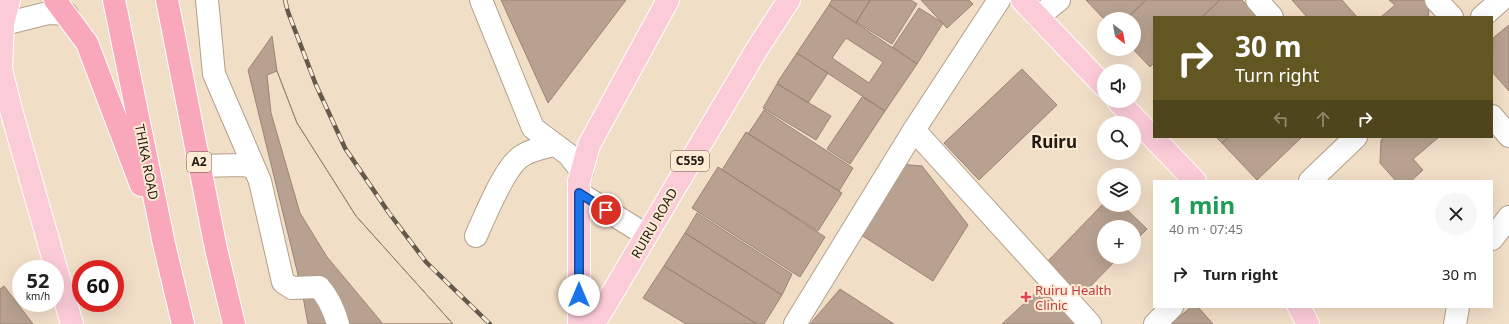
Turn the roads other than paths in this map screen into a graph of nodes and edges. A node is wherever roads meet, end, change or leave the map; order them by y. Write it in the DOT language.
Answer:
graph roads {
  1 [pos="10,0"];
  2 [pos="114,0"];
  3 [pos="167,0"];
  4 [pos="207,0"];
  5 [pos="481,0"];
  6 [pos="668,0"];
  7 [pos="788,0"];
  8 [pos="998,0"];
  9 [pos="1022,0"];
  10 [pos="1059,0"];
  11 [pos="1257,0"];
  12 [pos="1436,0"];
  13 [pos="1501,0"];
  14 [pos="61,7"];
  15 [pos="1271,16"];
  16 [pos="1451,16"];
  17 [pos="1483,16"];
  18 [pos="1038,17"];
  19 [pos="1,24"];
  20 [pos="1097,79"];
  21 [pos="1125,108"];
  22 [pos="1493,117"];
  23 [pos="914,130"];
  24 [pos="1509,136"];
  25 [pos="1153,137"];
  26 [pos="1154,138"];
  27 [pos="1355,138"];
  28 [pos="554,145"];
  29 [pos="200,166"];
  30 [pos="254,167"];
  31 [pos="1194,180"];
  32 [pos="1311,180"];
  33 [pos="581,183"];
  34 [pos="1509,217"];
  35 [pos="646,235"];
  36 [pos="476,236"];
  37 [pos="1493,238"];
  38 [pos="164,244"];
  39 [pos="1171,308"];
  40 [pos="1300,308"];
  41 [pos="1458,308"];
  42 [pos="72,324"];
  43 [pos="184,324"];
  44 [pos="234,324"];
  45 [pos="338,324"];
  46 [pos="579,324"];
  47 [pos="594,324"];
  48 [pos="795,324"];
  49 [pos="1090,324"];
  50 [pos="1155,324"];
  51 [pos="1308,324"];
  52 [pos="1455,324"];
  1 -- 19 [label="main road"];
  2 -- 38 [label="highway, THIKA ROAD"];
  3 -- 29 [label="highway, A2"];
  4 -- 30 [label="street"];
  5 -- 28 [label="street"];
  6 -- 33 [label="main road"];
  7 -- 35 [label="main road, RUIRU ROAD / C559"];
  8 -- 23 [label="street"];
  9 -- 18 [label="main road"];
  10 -- 18 [label="street"];
  11 -- 15 [label="street"];
  12 -- 16 [label="street"];
  13 -- 17 [label="street"];
  14 -- 19 [label="street"];
  14 -- 38 [label="highway"];
  18 -- 20 [label="main road"];
  19 -- 42 [label="main road"];
  21 -- 25 [label="main road"];
  22 -- 24 [label="street"];
  23 -- 48 [label="street"];
  23 -- 49 [label="street"];
  26 -- 31 [label="main road"];
  27 -- 32 [label="street"];
  28 -- 33 [label="street"];
  28 -- 36 [label="street"];
  29 -- 30 [label="street"];
  29 -- 44 [label="highway, A2"];
  30 -- 45 [label="street"];
  33 -- 35 [label="street"];
  33 -- 46 [label="main road"];
  34 -- 37 [label="street"];
  35 -- 47 [label="main road, RUIRU ROAD / C559"];
  38 -- 43 [label="highway, THIKA ROAD"];
  39 -- 50 [label="street"];
  40 -- 51 [label="main road"];
  41 -- 52 [label="street"];
}
